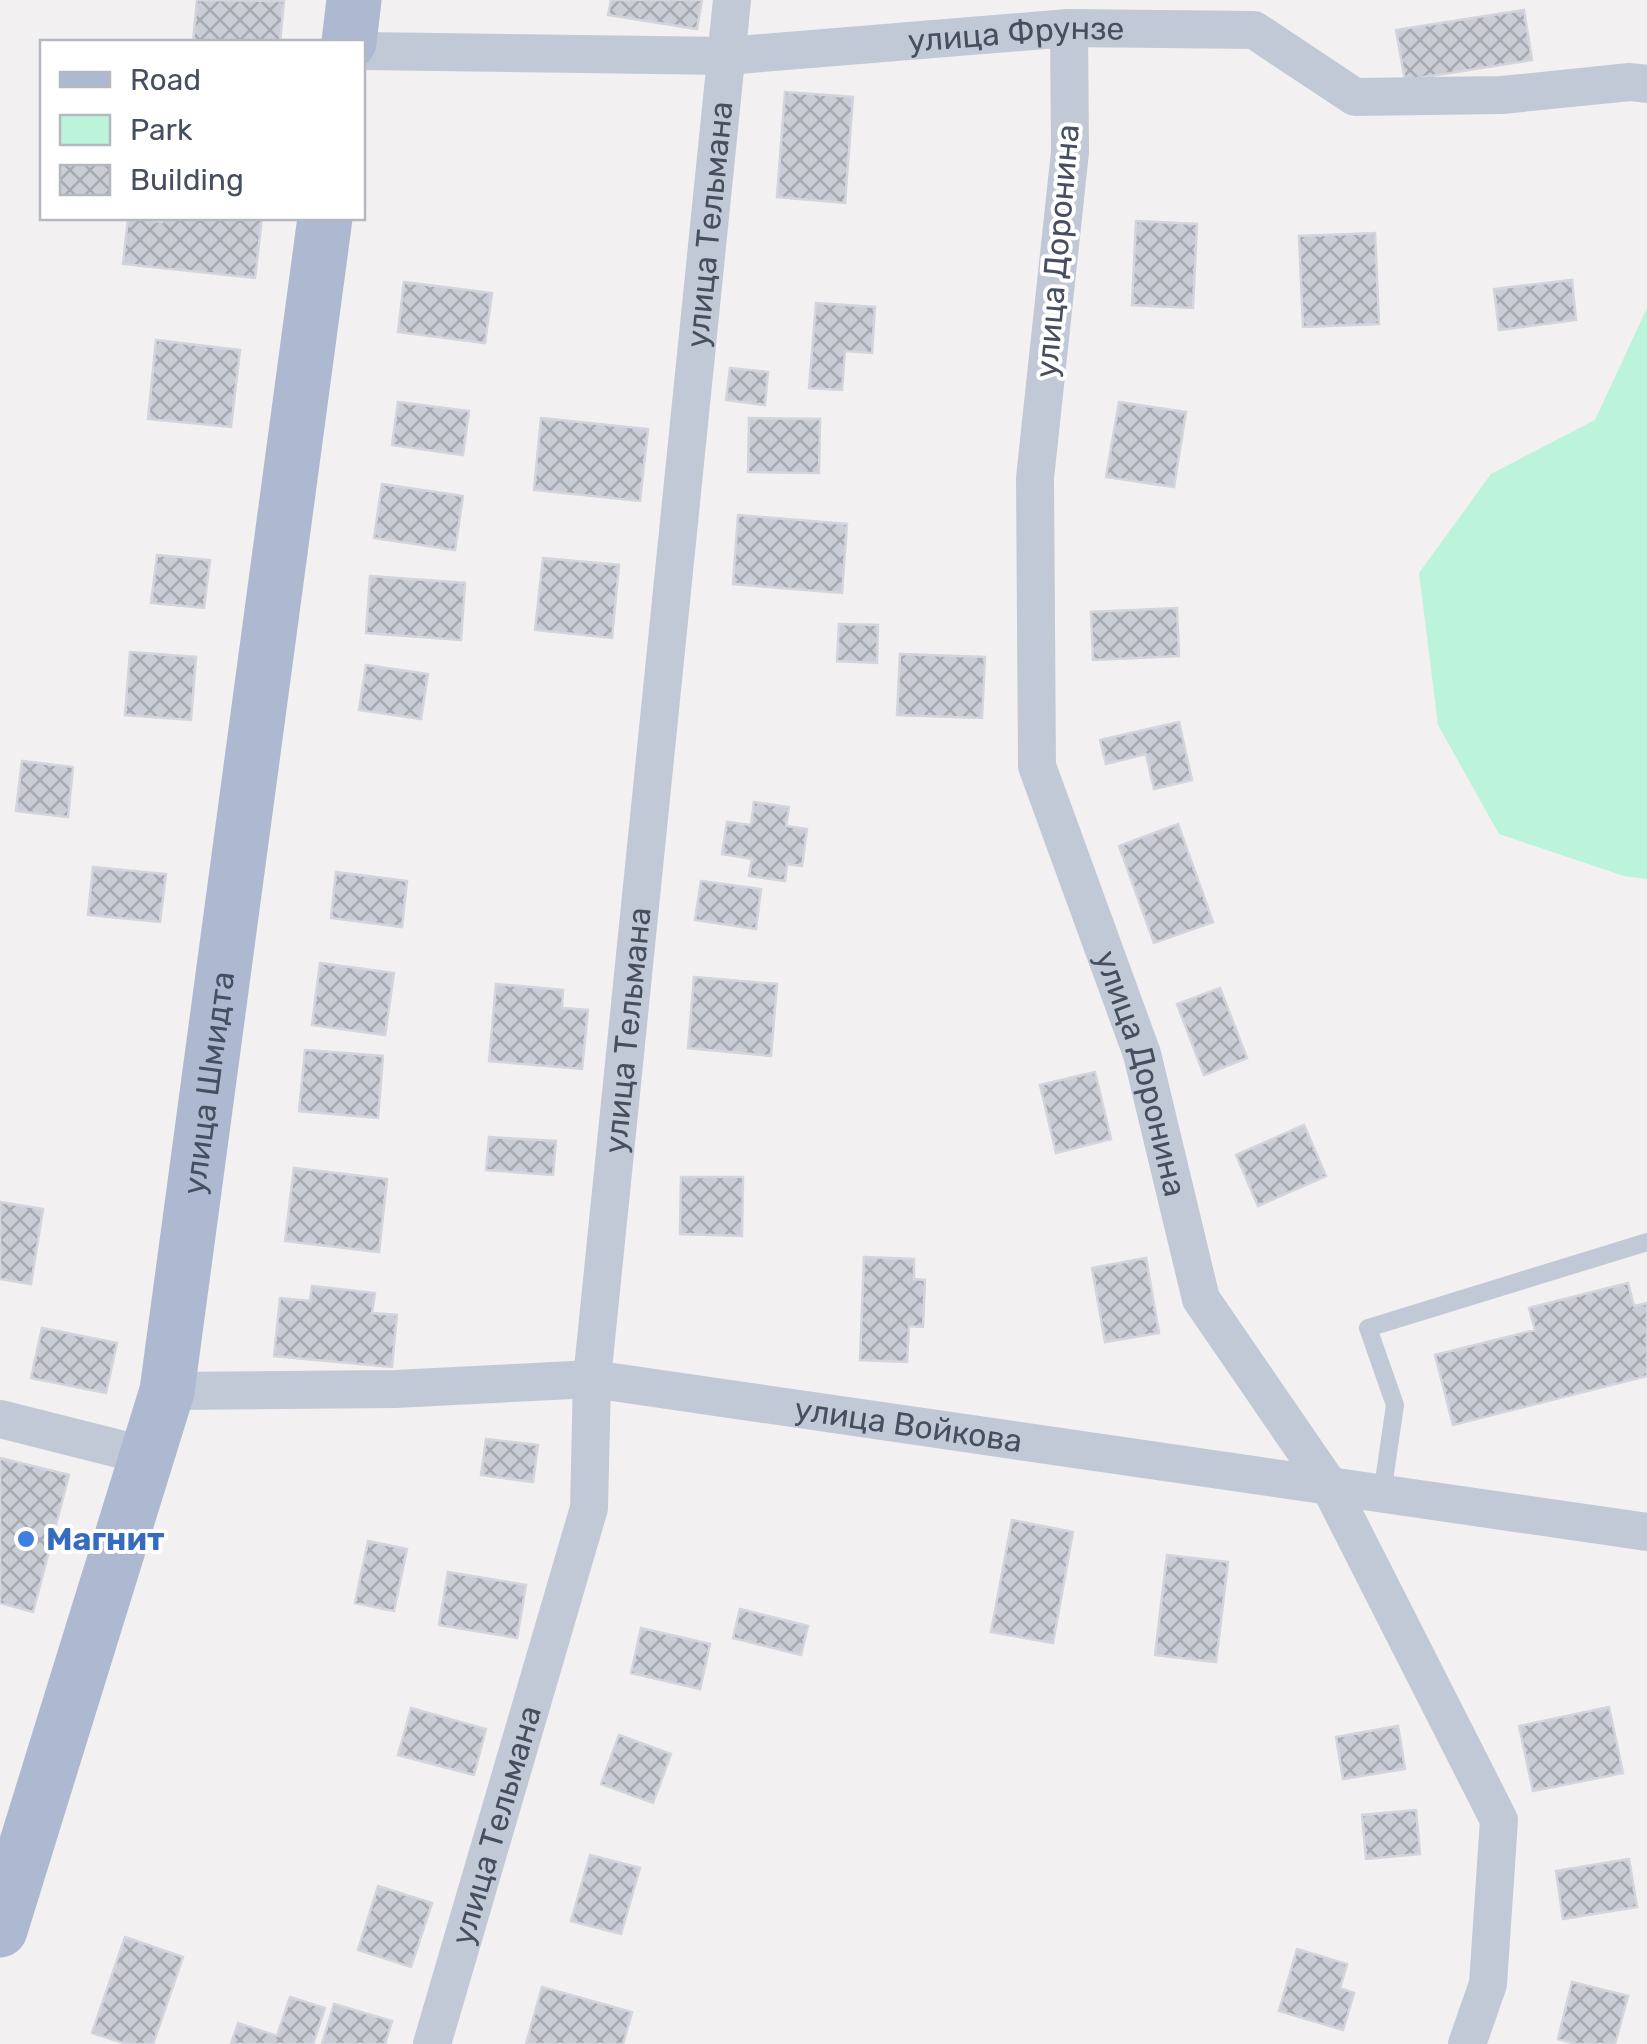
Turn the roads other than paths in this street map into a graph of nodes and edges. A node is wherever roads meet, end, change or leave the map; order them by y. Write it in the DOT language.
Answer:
graph roads {
  1 [pos="354,0"];
  2 [pos="732,0"];
  3 [pos="1257,15"];
  4 [pos="1069,28"];
  5 [pos="349,40"];
  6 [pos="365,51"];
  7 [pos="726,56"];
  8 [pos="1647,84"];
  9 [pos="325,220"];
  10 [pos="1647,1242"];
  11 [pos="592,1379"];
  12 [pos="167,1391"];
  13 [pos="0,1418"];
  14 [pos="147,1456"];
  15 [pos="1330,1487"];
  16 [pos="1382,1494"];
  17 [pos="1647,1532"];
  18 [pos="0,1930"];
  19 [pos="432,2044"];
  20 [pos="1467,2044"];
  1 -- 5 [label="main road"];
  2 -- 7 [label="street, улица Тельмана"];
  3 -- 4 [label="street, улица Фрунзе"];
  3 -- 8 [label="street, улица Фрунзе"];
  4 -- 7 [label="street, улица Фрунзе"];
  4 -- 15 [label="street, улица Доронина"];
  6 -- 7 [label="street, улица Фрунзе"];
  7 -- 11 [label="street, улица Тельмана"];
  9 -- 12 [label="main road, улица Шмидта"];
  10 -- 16 [label="lane"];
  11 -- 12 [label="street, улица Войкова"];
  11 -- 15 [label="street, улица Войкова"];
  11 -- 19 [label="street, улица Тельмана"];
  12 -- 14 [label="main road, улица Шмидта"];
  13 -- 14 [label="street"];
  14 -- 18 [label="main road, улица Шмидта"];
  15 -- 16 [label="street, улица Войкова"];
  15 -- 20 [label="street, улица Доронина"];
  16 -- 17 [label="street, улица Войкова"];
}
